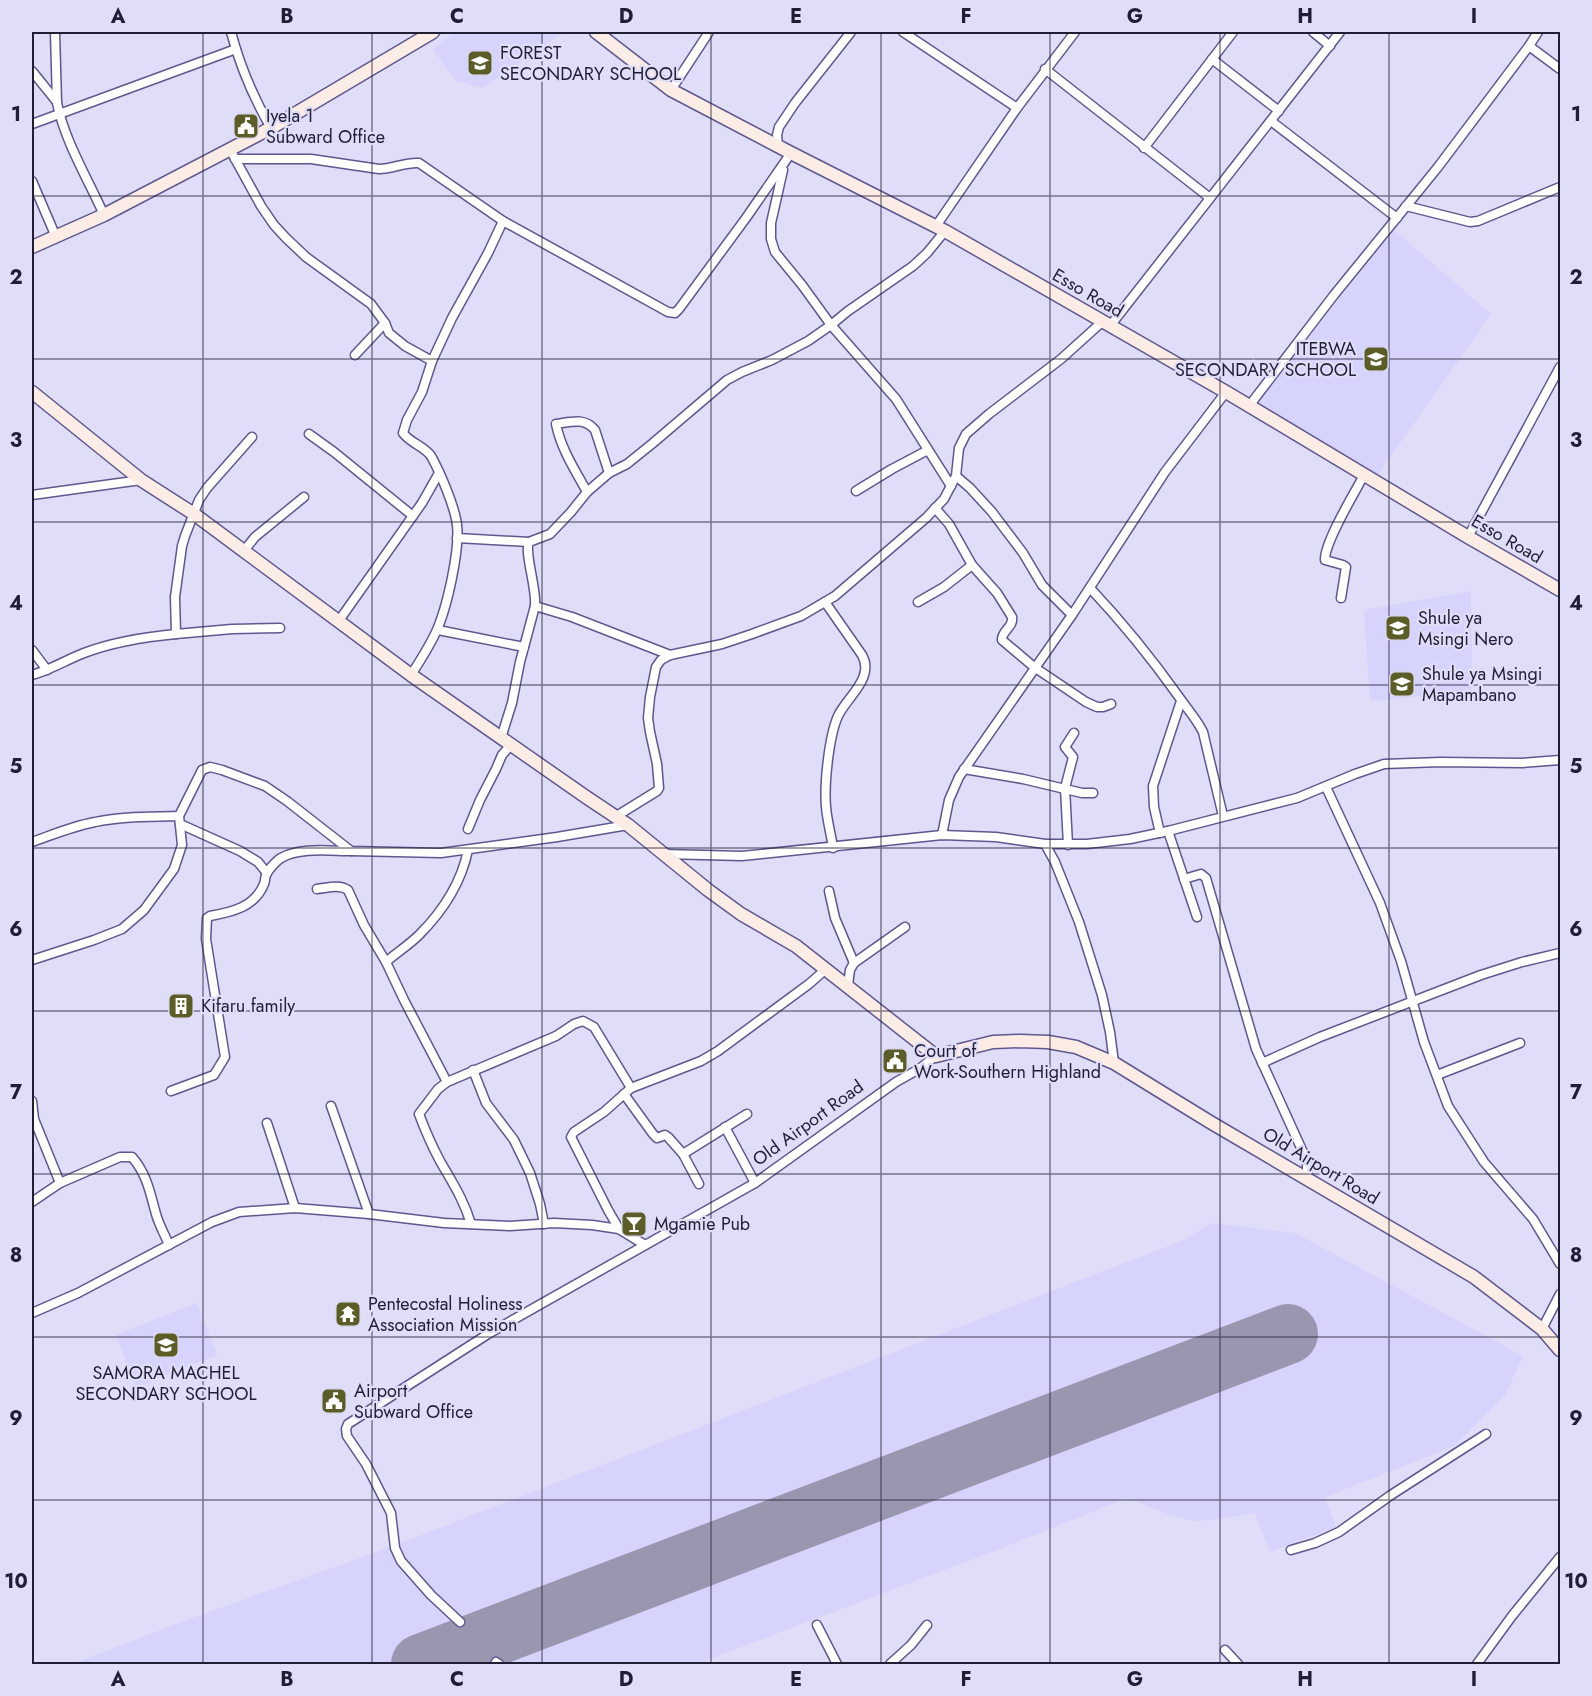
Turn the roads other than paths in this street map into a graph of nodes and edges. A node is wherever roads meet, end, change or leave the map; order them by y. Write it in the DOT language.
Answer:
graph roads {
  1 [pos="55,32"];
  2 [pos="231,32"];
  3 [pos="433,32"];
  4 [pos="596,32"];
  5 [pos="709,32"];
  6 [pos="851,32"];
  7 [pos="903,32"];
  8 [pos="1075,32"];
  9 [pos="1233,32"];
  10 [pos="1313,32"];
  11 [pos="1340,32"];
  12 [pos="1535,32"];
  13 [pos="1529,45"];
  14 [pos="1330,46"];
  15 [pos="236,49"];
  16 [pos="1212,59"];
  17 [pos="1045,69"];
  18 [pos="1560,69"];
  19 [pos="32,71"];
  20 [pos="671,90"];
  21 [pos="57,103"];
  22 [pos="1017,108"];
  23 [pos="1279,111"];
  24 [pos="59,114"];
  25 [pos="1270,121"];
  26 [pos="32,124"];
  27 [pos="271,128"];
  28 [pos="778,147"];
  29 [pos="1144,148"];
  30 [pos="791,153"];
  31 [pos="232,154"];
  32 [pos="784,164"];
  33 [pos="32,181"];
  34 [pos="1560,187"];
  35 [pos="1210,198"];
  36 [pos="1406,206"];
  37 [pos="104,215"];
  38 [pos="1397,218"];
  39 [pos="503,221"];
  40 [pos="940,229"];
  41 [pos="56,237"];
  42 [pos="32,247"];
  43 [pos="385,323"];
  44 [pos="1106,324"];
  45 [pos="831,326"];
  46 [pos="355,355"];
  47 [pos="432,361"];
  48 [pos="1560,367"];
  49 [pos="32,392"];
  50 [pos="1226,392"];
  51 [pos="1249,406"];
  52 [pos="309,434"];
  53 [pos="252,437"];
  54 [pos="928,450"];
  55 [pos="439,473"];
  56 [pos="609,473"];
  57 [pos="1364,475"];
  58 [pos="956,476"];
  59 [pos="141,480"];
  60 [pos="951,486"];
  61 [pos="856,491"];
  62 [pos="587,492"];
  63 [pos="32,495"];
  64 [pos="304,497"];
  65 [pos="935,508"];
  66 [pos="194,514"];
  67 [pos="412,516"];
  68 [pos="1468,537"];
  69 [pos="457,538"];
  70 [pos="529,542"];
  71 [pos="243,552"];
  72 [pos="972,566"];
  73 [pos="1090,588"];
  74 [pos="1560,590"];
  75 [pos="1341,598"];
  76 [pos="825,602"];
  77 [pos="918,602"];
  78 [pos="535,606"];
  79 [pos="1072,615"];
  80 [pos="338,622"];
  81 [pos="280,628"];
  82 [pos="438,630"];
  83 [pos="176,634"];
  84 [pos="524,648"];
  85 [pos="32,650"];
  86 [pos="670,656"];
  87 [pos="1034,667"];
  88 [pos="47,670"];
  89 [pos="32,675"];
  90 [pos="411,675"];
  91 [pos="1181,701"];
  92 [pos="1111,704"];
  93 [pos="1074,733"];
  94 [pos="506,742"];
  95 [pos="1560,760"];
  96 [pos="964,769"];
  97 [pos="1326,787"];
  98 [pos="1065,788"];
  99 [pos="1093,793"];
  100 [pos="1223,816"];
  101 [pos="615,817"];
  102 [pos="179,820"];
  103 [pos="628,825"];
  104 [pos="468,830"];
  105 [pos="1164,832"];
  106 [pos="942,835"];
  107 [pos="32,842"];
  108 [pos="1045,844"];
  109 [pos="1068,845"];
  110 [pos="833,848"];
  111 [pos="468,850"];
  112 [pos="351,851"];
  113 [pos="663,854"];
  114 [pos="267,873"];
  115 [pos="1184,879"];
  116 [pos="317,889"];
  117 [pos="829,891"];
  118 [pos="1197,918"];
  119 [pos="905,927"];
  120 [pos="1560,953"];
  121 [pos="32,960"];
  122 [pos="386,962"];
  123 [pos="854,963"];
  124 [pos="826,969"];
  125 [pos="848,985"];
  126 [pos="1412,1001"];
  127 [pos="1520,1043"];
  128 [pos="936,1056"];
  129 [pos="1114,1063"];
  130 [pos="1262,1063"];
  131 [pos="473,1070"];
  132 [pos="1437,1075"];
  133 [pos="447,1082"];
  134 [pos="171,1091"];
  135 [pos="627,1091"];
  136 [pos="32,1101"];
  137 [pos="331,1106"];
  138 [pos="747,1114"];
  139 [pos="267,1123"];
  140 [pos="725,1127"];
  141 [pos="683,1154"];
  142 [pos="1307,1178"];
  143 [pos="60,1183"];
  144 [pos="755,1183"];
  145 [pos="699,1184"];
  146 [pos="32,1202"];
  147 [pos="295,1208"];
  148 [pos="369,1214"];
  149 [pos="471,1224"];
  150 [pos="544,1224"];
  151 [pos="620,1229"];
  152 [pos="169,1245"];
  153 [pos="645,1245"];
  154 [pos="1560,1264"];
  155 [pos="1560,1294"];
  156 [pos="32,1311"];
  157 [pos="1542,1329"];
  158 [pos="1560,1350"];
  159 [pos="1486,1434"];
  160 [pos="1291,1550"];
  161 [pos="1560,1557"];
  162 [pos="460,1622"];
  163 [pos="817,1625"];
  164 [pos="927,1625"];
  165 [pos="1225,1650"];
  166 [pos="837,1665"];
  167 [pos="890,1665"];
  168 [pos="1238,1665"];
  169 [pos="1477,1665"];
  1 -- 21 [label="street"];
  2 -- 15 [label="street"];
  3 -- 27 [label="street"];
  4 -- 20 [label="street, Esso Road"];
  5 -- 20 [label="street"];
  6 -- 28 [label="street"];
  7 -- 22 [label="street"];
  8 -- 17 [label="street"];
  9 -- 16 [label="street"];
  10 -- 14 [label="street"];
  11 -- 14 [label="street"];
  12 -- 13 [label="street"];
  13 -- 18 [label="street"];
  13 -- 36 [label="street"];
  14 -- 23 [label="street"];
  15 -- 24 [label="street"];
  15 -- 27 [label="street"];
  16 -- 23 [label="street"];
  16 -- 29 [label="street"];
  17 -- 22 [label="street"];
  17 -- 29 [label="street"];
  19 -- 21 [label="street"];
  20 -- 28 [label="street, Esso Road"];
  21 -- 24 [label="street"];
  22 -- 40 [label="street"];
  23 -- 25 [label="street"];
  24 -- 26 [label="street"];
  24 -- 37 [label="street"];
  25 -- 35 [label="street"];
  25 -- 38 [label="street"];
  27 -- 31 [label="street"];
  28 -- 30 [label="street, Esso Road"];
  29 -- 35 [label="street"];
  30 -- 32 [label="street"];
  30 -- 40 [label="street, Esso Road"];
  31 -- 37 [label="street"];
  31 -- 39 [label="street"];
  31 -- 43 [label="street"];
  32 -- 39 [label="street"];
  32 -- 45 [label="street"];
  33 -- 41 [label="street"];
  34 -- 36 [label="street"];
  35 -- 44 [label="street"];
  36 -- 38 [label="street"];
  37 -- 41 [label="street"];
  38 -- 51 [label="street"];
  39 -- 47 [label="street"];
  40 -- 44 [label="street, Esso Road"];
  40 -- 45 [label="street"];
  41 -- 42 [label="street"];
  43 -- 46 [label="street"];
  43 -- 47 [label="street"];
  44 -- 50 [label="street, Esso Road"];
  44 -- 58 [label="street"];
  45 -- 54 [label="street"];
  45 -- 56 [label="street"];
  47 -- 55 [label="street"];
  48 -- 68 [label="street"];
  49 -- 59 [label="street"];
  50 -- 51 [label="street, Esso Road"];
  50 -- 73 [label="street"];
  51 -- 57 [label="street, Esso Road"];
  52 -- 67 [label="street"];
  53 -- 66 [label="street"];
  54 -- 60 [label="street"];
  54 -- 61 [label="street"];
  55 -- 67 [label="street"];
  55 -- 69 [label="street"];
  56 -- 62 [label="street"];
  56 -- 62 [label="street"];
  57 -- 68 [label="street, Esso Road"];
  57 -- 75 [label="street"];
  58 -- 60 [label="street"];
  58 -- 79 [label="street"];
  59 -- 63 [label="street"];
  59 -- 66 [label="street"];
  60 -- 65 [label="street"];
  62 -- 70 [label="street"];
  64 -- 71 [label="street"];
  65 -- 72 [label="street"];
  65 -- 76 [label="street"];
  66 -- 71 [label="street"];
  66 -- 83 [label="street"];
  67 -- 80 [label="street"];
  68 -- 74 [label="street, Esso Road"];
  69 -- 70 [label="street"];
  69 -- 82 [label="street"];
  70 -- 78 [label="street"];
  71 -- 80 [label="street"];
  72 -- 77 [label="street"];
  72 -- 87 [label="street"];
  73 -- 79 [label="street"];
  73 -- 91 [label="street"];
  76 -- 86 [label="street"];
  76 -- 110 [label="street"];
  78 -- 84 [label="street"];
  78 -- 86 [label="street"];
  79 -- 87 [label="street"];
  80 -- 90 [label="street"];
  81 -- 83 [label="street"];
  82 -- 84 [label="street"];
  82 -- 90 [label="street"];
  83 -- 88 [label="street"];
  84 -- 94 [label="street"];
  85 -- 88 [label="street"];
  86 -- 101 [label="street"];
  87 -- 92 [label="street"];
  87 -- 96 [label="street"];
  88 -- 89 [label="street"];
  90 -- 94 [label="street"];
  91 -- 100 [label="street"];
  91 -- 105 [label="street"];
  93 -- 98 [label="street"];
  94 -- 101 [label="street"];
  94 -- 104 [label="street"];
  95 -- 97 [label="street"];
  96 -- 98 [label="street"];
  96 -- 106 [label="street"];
  97 -- 100 [label="street"];
  97 -- 126 [label="street"];
  98 -- 99 [label="street"];
  98 -- 109 [label="street"];
  100 -- 105 [label="street"];
  101 -- 103 [label="street"];
  102 -- 107 [label="street"];
  102 -- 112 [label="street"];
  102 -- 114 [label="street"];
  102 -- 121 [label="street"];
  103 -- 111 [label="street"];
  103 -- 113 [label="street"];
  105 -- 109 [label="street"];
  105 -- 115 [label="street"];
  106 -- 108 [label="street"];
  106 -- 110 [label="street"];
  108 -- 109 [label="street"];
  108 -- 129 [label="street"];
  110 -- 113 [label="street"];
  111 -- 112 [label="street"];
  111 -- 122 [label="street"];
  112 -- 114 [label="street"];
  113 -- 124 [label="street"];
  114 -- 134 [label="street"];
  115 -- 118 [label="street"];
  115 -- 130 [label="street"];
  116 -- 122 [label="street"];
  117 -- 123 [label="street"];
  119 -- 123 [label="street"];
  120 -- 126 [label="street"];
  122 -- 133 [label="street"];
  123 -- 125 [label="street"];
  124 -- 125 [label="street"];
  124 -- 135 [label="street"];
  125 -- 128 [label="street"];
  126 -- 130 [label="street"];
  126 -- 132 [label="street"];
  127 -- 132 [label="street"];
  128 -- 129 [label="street, Old Airport Road"];
  128 -- 144 [label="street, Old Airport Road"];
  129 -- 142 [label="street, Old Airport Road"];
  130 -- 142 [label="street"];
  131 -- 133 [label="street"];
  131 -- 135 [label="street"];
  131 -- 150 [label="street"];
  132 -- 154 [label="street"];
  133 -- 149 [label="street"];
  135 -- 141 [label="street"];
  135 -- 151 [label="street"];
  136 -- 143 [label="street"];
  137 -- 148 [label="street"];
  138 -- 140 [label="street"];
  139 -- 147 [label="street"];
  140 -- 141 [label="street"];
  140 -- 144 [label="street"];
  141 -- 145 [label="street"];
  142 -- 157 [label="street, Old Airport Road"];
  143 -- 146 [label="street"];
  143 -- 152 [label="street"];
  144 -- 153 [label="street, Old Airport Road"];
  147 -- 148 [label="street"];
  147 -- 152 [label="street"];
  148 -- 149 [label="street"];
  149 -- 150 [label="street"];
  150 -- 151 [label="street"];
  151 -- 153 [label="street"];
  152 -- 156 [label="street"];
  153 -- 162 [label="street, Old Airport Road"];
  155 -- 157 [label="street"];
  157 -- 158 [label="street, Old Airport Road"];
  159 -- 160 [label="street"];
  161 -- 169 [label="street"];
  163 -- 166 [label="street"];
  164 -- 167 [label="street"];
  165 -- 168 [label="street"];
}
